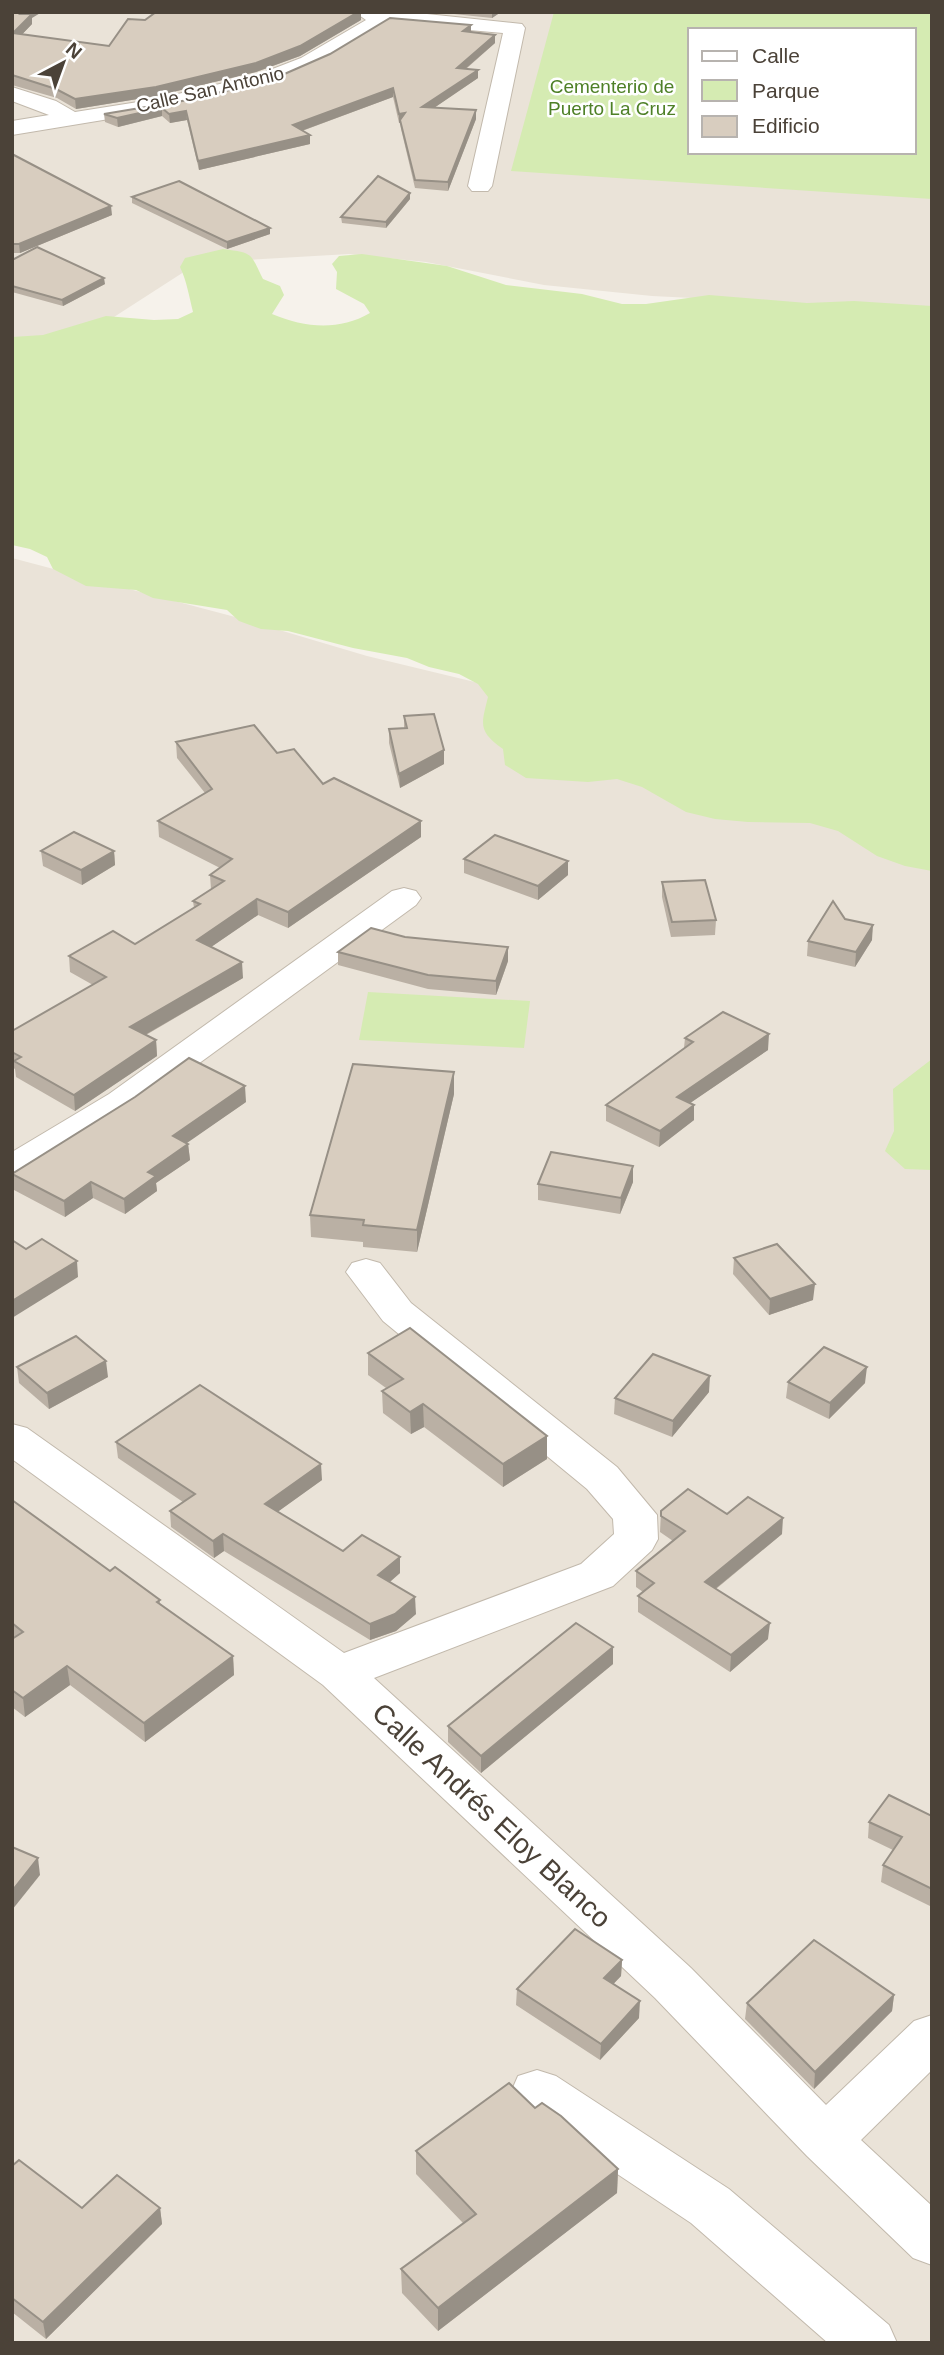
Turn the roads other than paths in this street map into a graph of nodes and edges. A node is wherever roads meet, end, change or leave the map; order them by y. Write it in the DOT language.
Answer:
graph roads {
  1 [pos="344,12"];
  2 [pos="390,15"];
  3 [pos="12,93"];
  4 [pos="70,118"];
  5 [pos="12,128"];
  6 [pos="480,186"];
  7 [pos="404,898"];
  8 [pos="12,1169"];
  9 [pos="366,1272"];
  10 [pos="12,1438"];
  11 [pos="339,1673"];
  12 [pos="932,2035"];
  13 [pos="537,2092"];
  14 [pos="826,2140"];
  15 [pos="932,2241"];
  16 [pos="869,2343"];
  1 -- 2 [label="street"];
  2 -- 4 [label="street, Calle San Antonio"];
  2 -- 6 [label="street"];
  3 -- 4 [label="street"];
  4 -- 5 [label="street, Calle San Antonio"];
  7 -- 8 [label="street"];
  9 -- 11 [label="street"];
  10 -- 11 [label="street, Calle Andrés Eloy Blanco"];
  11 -- 14 [label="street, Calle Andrés Eloy Blanco"];
  12 -- 14 [label="street"];
  13 -- 16 [label="street"];
  14 -- 15 [label="street, Calle Andrés Eloy Blanco"];
}
